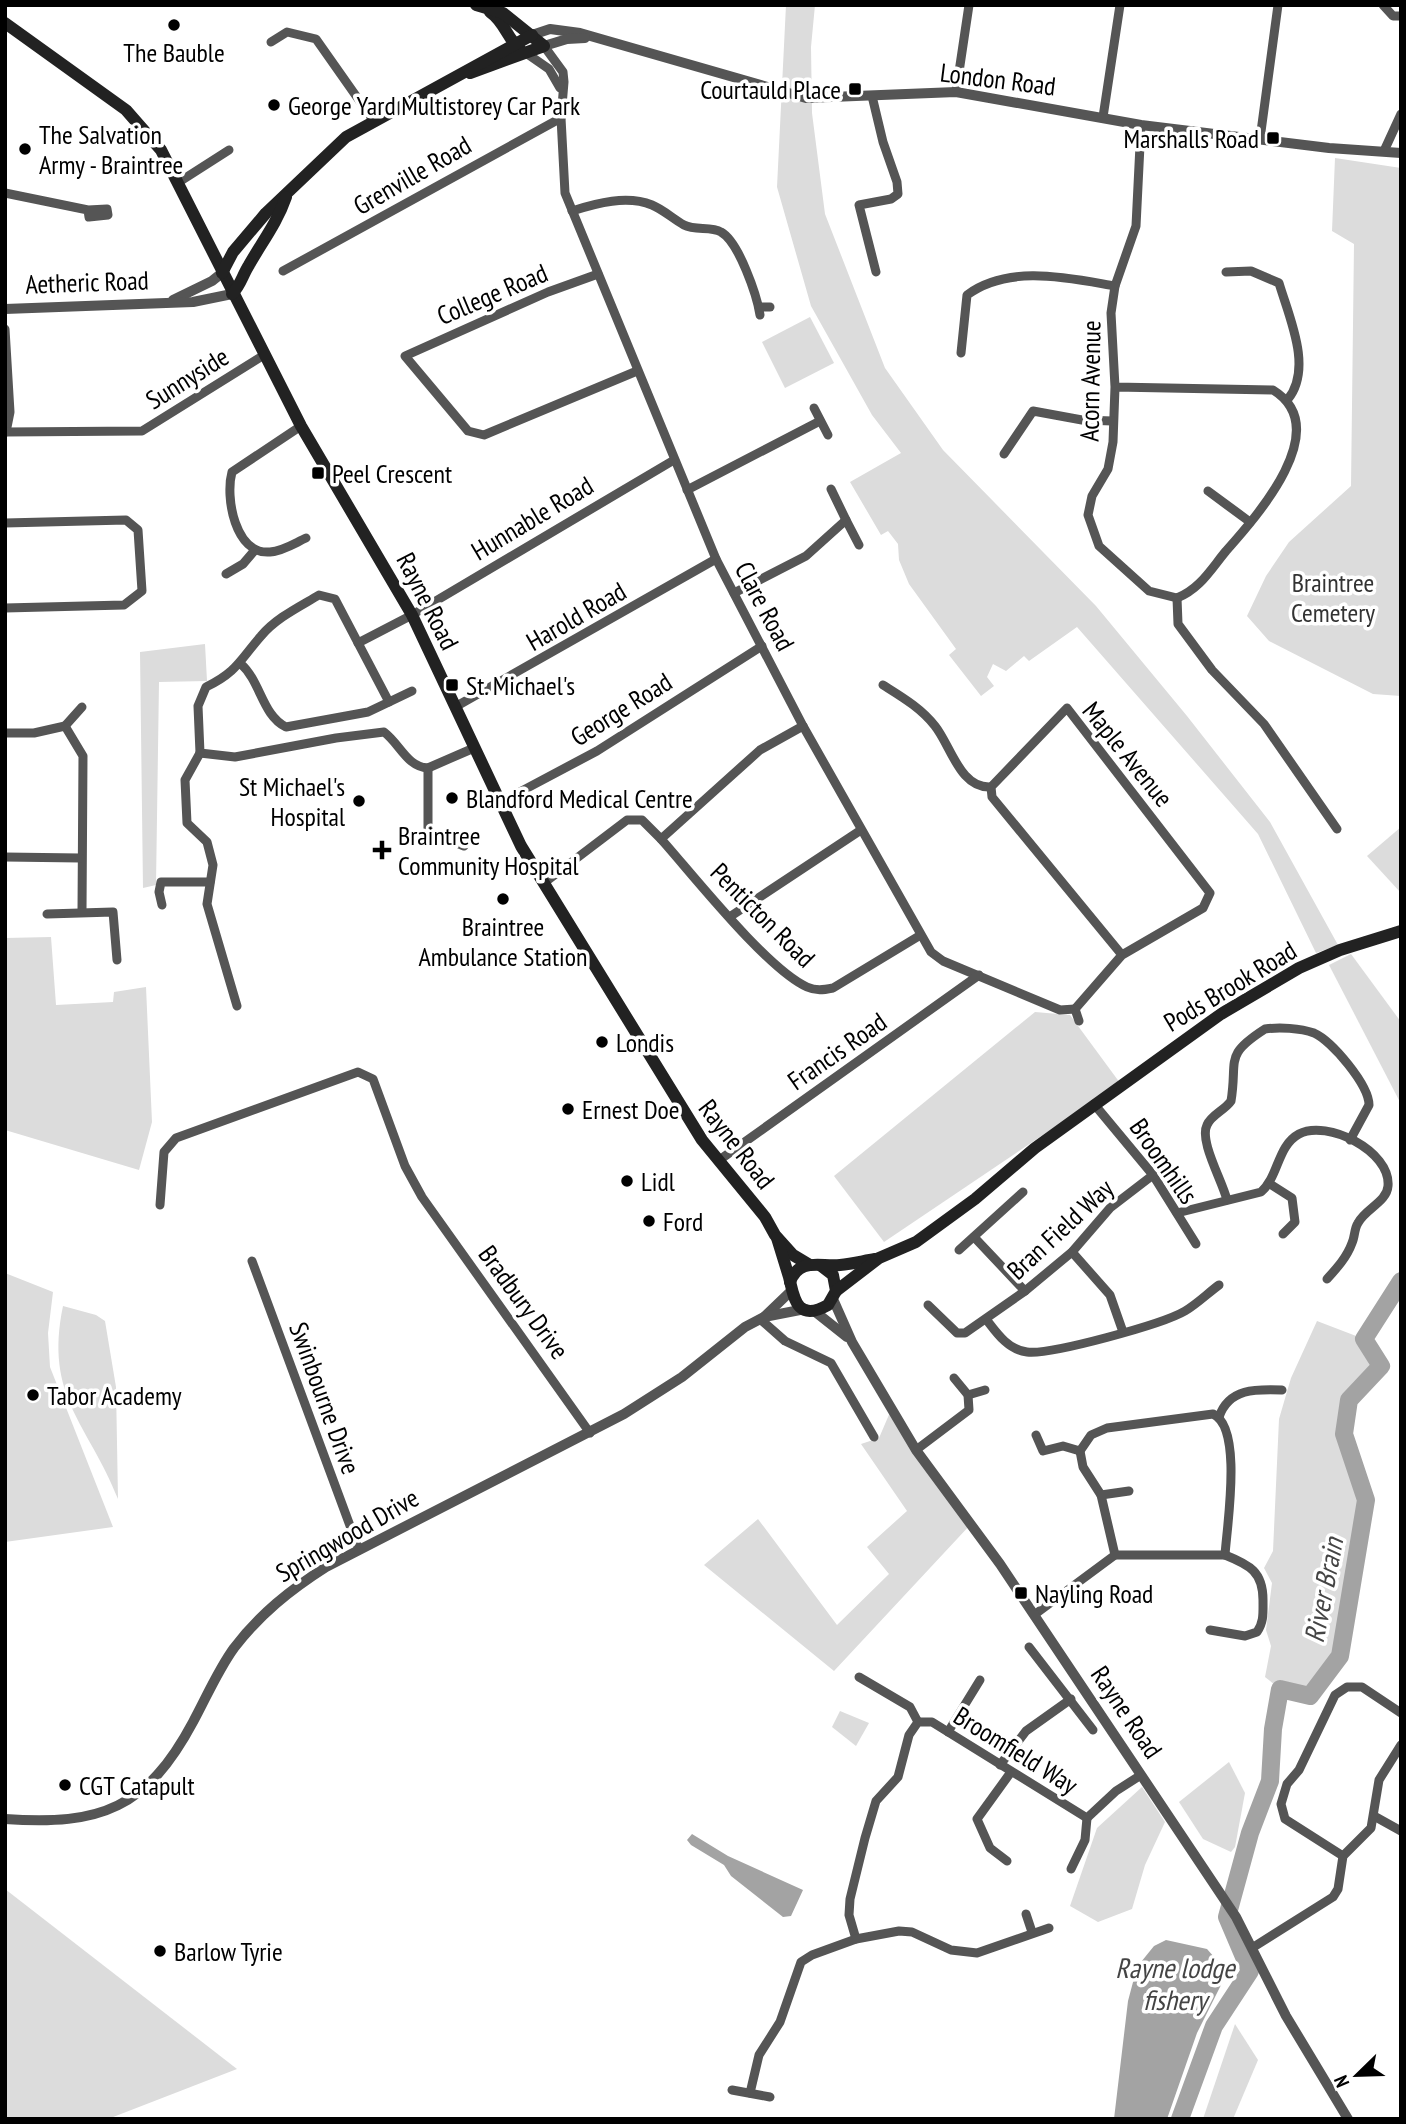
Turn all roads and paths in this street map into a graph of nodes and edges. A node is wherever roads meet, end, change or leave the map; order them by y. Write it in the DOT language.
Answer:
graph roads {
  1 [pos="970,5"];
  2 [pos="1120,5"];
  3 [pos="1278,5"];
  4 [pos="1383,5"];
  5 [pos="478,6"];
  6 [pos="1401,16"];
  7 [pos="5,23"];
  8 [pos="532,35"];
  9 [pos="595,39"];
  10 [pos="271,42"];
  11 [pos="513,44"];
  12 [pos="544,46"];
  13 [pos="526,53"];
  14 [pos="461,76"];
  15 [pos="956,92"];
  16 [pos="872,96"];
  17 [pos="562,100"];
  18 [pos="1401,114"];
  19 [pos="1103,117"];
  20 [pos="561,118"];
  21 [pos="373,120"];
  22 [pos="1141,125"];
  23 [pos="1260,139"];
  24 [pos="229,150"];
  25 [pos="1384,151"];
  26 [pos="1401,153"];
  27 [pos="179,182"];
  28 [pos="5,193"];
  29 [pos="287,193"];
  30 [pos="88,210"];
  31 [pos="572,211"];
  32 [pos="248,266"];
  33 [pos="284,271"];
  34 [pos="876,272"];
  35 [pos="1226,272"];
  36 [pos="222,273"];
  37 [pos="597,274"];
  38 [pos="1115,286"];
  39 [pos="232,294"];
  40 [pos="171,301"];
  41 [pos="770,307"];
  42 [pos="5,309"];
  43 [pos="5,329"];
  44 [pos="961,353"];
  45 [pos="264,355"];
  46 [pos="636,370"];
  47 [pos="1115,387"];
  48 [pos="1288,399"];
  49 [pos="814,408"];
  50 [pos="820,421"];
  51 [pos="1113,421"];
  52 [pos="301,426"];
  53 [pos="6,432"];
  54 [pos="828,435"];
  55 [pos="1004,454"];
  56 [pos="674,460"];
  57 [pos="831,489"];
  58 [pos="687,490"];
  59 [pos="1208,491"];
  60 [pos="846,520"];
  61 [pos="5,523"];
  62 [pos="1250,523"];
  63 [pos="306,538"];
  64 [pos="859,545"];
  65 [pos="255,550"];
  66 [pos="716,559"];
  67 [pos="226,574"];
  68 [pos="734,593"];
  69 [pos="1177,598"];
  70 [pos="5,608"];
  71 [pos="412,615"];
  72 [pos="358,643"];
  73 [pos="762,646"];
  74 [pos="241,664"];
  75 [pos="883,685"];
  76 [pos="412,691"];
  77 [pos="389,702"];
  78 [pos="82,707"];
  79 [pos="456,708"];
  80 [pos="65,726"];
  81 [pos="803,726"];
  82 [pos="5,733"];
  83 [pos="474,748"];
  84 [pos="200,753"];
  85 [pos="428,768"];
  86 [pos="991,787"];
  87 [pos="499,803"];
  88 [pos="861,830"];
  89 [pos="1337,830"];
  90 [pos="661,839"];
  91 [pos="464,846"];
  92 [pos="5,857"];
  93 [pos="80,858"];
  94 [pos="210,882"];
  95 [pos="544,883"];
  96 [pos="162,905"];
  97 [pos="82,912"];
  98 [pos="47,915"];
  99 [pos="731,916"];
  100 [pos="1401,931"];
  101 [pos="919,936"];
  102 [pos="1122,955"];
  103 [pos="117,960"];
  104 [pos="979,975"];
  105 [pos="237,1006"];
  106 [pos="1075,1009"];
  107 [pos="1079,1021"];
  108 [pos="1094,1104"];
  109 [pos="1350,1140"];
  110 [pos="719,1161"];
  111 [pos="1153,1175"];
  112 [pos="1270,1184"];
  113 [pos="1023,1192"];
  114 [pos="1227,1199"];
  115 [pos="160,1205"];
  116 [pos="1177,1213"];
  117 [pos="1283,1234"];
  118 [pos="775,1235"];
  119 [pos="974,1237"];
  120 [pos="1196,1244"];
  121 [pos="959,1250"];
  122 [pos="1072,1252"];
  123 [pos="879,1258"];
  124 [pos="252,1261"];
  125 [pos="814,1264"];
  126 [pos="1327,1279"];
  127 [pos="1219,1285"];
  128 [pos="790,1287"];
  129 [pos="1026,1291"];
  130 [pos="834,1295"];
  131 [pos="928,1306"];
  132 [pos="809,1310"];
  133 [pos="762,1318"];
  134 [pos="986,1319"];
  135 [pos="1123,1332"];
  136 [pos="852,1342"];
  137 [pos="954,1378"];
  138 [pos="985,1390"];
  139 [pos="1282,1390"];
  140 [pos="968,1395"];
  141 [pos="1219,1417"];
  142 [pos="590,1433"];
  143 [pos="1036,1435"];
  144 [pos="874,1437"];
  145 [pos="916,1450"];
  146 [pos="1080,1451"];
  147 [pos="1129,1491"];
  148 [pos="1101,1495"];
  149 [pos="359,1550"];
  150 [pos="1115,1555"];
  151 [pos="1225,1555"];
  152 [pos="1034,1615"];
  153 [pos="1210,1630"];
  154 [pos="1029,1647"];
  155 [pos="859,1677"];
  156 [pos="980,1680"];
  157 [pos="1070,1699"];
  158 [pos="1401,1713"];
  159 [pos="918,1722"];
  160 [pos="1093,1730"];
  161 [pos="948,1732"];
  162 [pos="1401,1745"];
  163 [pos="1000,1765"];
  164 [pos="1011,1772"];
  165 [pos="1141,1775"];
  166 [pos="1374,1816"];
  167 [pos="1087,1818"];
  168 [pos="5,1819"];
  169 [pos="1401,1831"];
  170 [pos="1343,1856"];
  171 [pos="1007,1861"];
  172 [pos="1071,1869"];
  173 [pos="1026,1914"];
  174 [pos="1049,1928"];
  175 [pos="1031,1932"];
  176 [pos="856,1939"];
  177 [pos="1252,1948"];
  178 [pos="732,2090"];
  179 [pos="750,2093"];
  180 [pos="770,2097"];
  181 [pos="1348,2119"];
  1 -- 15 [label="street"];
  2 -- 19 [label="street"];
  3 -- 23 [label="street"];
  4 -- 6 [label="street"];
  5 -- 8 [label="main road"];
  5 -- 11 [label="main road"];
  7 -- 27 [label="main road, Rayne Road"];
  8 -- 9 [label="street, London Road"];
  8 -- 11 [label="main road"];
  8 -- 12 [label="main road"];
  9 -- 12 [label="street, London Road"];
  9 -- 16 [label="street, London Road"];
  10 -- 21 [label="street"];
  11 -- 13 [label="main road"];
  11 -- 14 [label="main road"];
  12 -- 13 [label="main road"];
  12 -- 17 [label="street, Clare Road"];
  13 -- 14 [label="main road"];
  13 -- 17 [label="street, Clare Road"];
  14 -- 21 [label="main road"];
  15 -- 16 [label="street, London Road"];
  15 -- 19 [label="street, London Road"];
  16 -- 34 [label="street"];
  17 -- 20 [label="street, Clare Road"];
  18 -- 25 [label="street"];
  19 -- 22 [label="street, London Road"];
  20 -- 31 [label="street, Clare Road"];
  20 -- 33 [label="street, Grenville Road"];
  21 -- 29 [label="main road"];
  22 -- 23 [label="street, London Road"];
  22 -- 38 [label="street, Acorn Avenue"];
  23 -- 25 [label="street, London Road"];
  24 -- 27 [label="street"];
  25 -- 26 [label="street, London Road"];
  27 -- 36 [label="main road, Rayne Road"];
  28 -- 30 [label="street"];
  29 -- 32 [label="main road"];
  29 -- 36 [label="main road"];
  31 -- 37 [label="street, Clare Road"];
  31 -- 41 [label="street"];
  32 -- 36 [label="main road"];
  32 -- 39 [label="main road"];
  35 -- 48 [label="street"];
  36 -- 39 [label="main road, Rayne Road"];
  36 -- 40 [label="street, Aetheric Road"];
  37 -- 46 [label="street, Clare Road"];
  37 -- 46 [label="street, College Road"];
  38 -- 44 [label="street"];
  38 -- 47 [label="street, Acorn Avenue"];
  39 -- 40 [label="street, Aetheric Road"];
  39 -- 45 [label="main road, Rayne Road"];
  40 -- 42 [label="street, Aetheric Road"];
  43 -- 53 [label="street"];
  45 -- 52 [label="main road, Rayne Road"];
  45 -- 53 [label="street, Sunnyside"];
  46 -- 56 [label="street, Clare Road"];
  47 -- 48 [label="street"];
  47 -- 51 [label="street, Acorn Avenue"];
  48 -- 62 [label="street"];
  49 -- 50 [label="street"];
  50 -- 54 [label="street"];
  50 -- 58 [label="street"];
  51 -- 55 [label="street"];
  51 -- 69 [label="street, Acorn Avenue"];
  52 -- 65 [label="street"];
  52 -- 71 [label="main road, Rayne Road"];
  56 -- 58 [label="street, Clare Road"];
  56 -- 71 [label="street, Hunnable Road"];
  57 -- 60 [label="street"];
  58 -- 66 [label="street, Clare Road"];
  59 -- 62 [label="street"];
  60 -- 64 [label="street"];
  60 -- 68 [label="street"];
  61 -- 70 [label="street"];
  62 -- 69 [label="street"];
  63 -- 65 [label="street"];
  65 -- 67 [label="street"];
  66 -- 68 [label="street, Clare Road"];
  66 -- 79 [label="street, Harold Road"];
  68 -- 73 [label="street, Clare Road"];
  69 -- 89 [label="street"];
  71 -- 72 [label="street, Hunnable Road"];
  71 -- 79 [label="main road, Rayne Road"];
  72 -- 74 [label="street"];
  72 -- 77 [label="street"];
  73 -- 81 [label="street, Clare Road"];
  73 -- 87 [label="street, George Road"];
  74 -- 77 [label="street"];
  74 -- 84 [label="street"];
  75 -- 86 [label="street"];
  76 -- 77 [label="street"];
  78 -- 80 [label="street"];
  79 -- 83 [label="main road, Rayne Road"];
  80 -- 82 [label="street"];
  80 -- 93 [label="street"];
  81 -- 88 [label="street, Clare Road"];
  81 -- 90 [label="street"];
  83 -- 85 [label="street"];
  83 -- 87 [label="main road, Rayne Road"];
  84 -- 85 [label="street"];
  84 -- 94 [label="street"];
  85 -- 91 [label="street"];
  86 -- 102 [label="street"];
  86 -- 102 [label="street, Maple Avenue"];
  87 -- 95 [label="main road, Rayne Road"];
  88 -- 99 [label="street"];
  88 -- 101 [label="street, Clare Road"];
  90 -- 95 [label="street, Penticton Road"];
  90 -- 99 [label="street, Penticton Road"];
  92 -- 93 [label="street"];
  93 -- 97 [label="street"];
  94 -- 96 [label="street"];
  94 -- 105 [label="street"];
  95 -- 110 [label="main road, Rayne Road"];
  97 -- 98 [label="street"];
  97 -- 103 [label="street"];
  99 -- 101 [label="street, Penticton Road"];
  100 -- 108 [label="main road, Pods Brook Road"];
  101 -- 104 [label="street, Clare Road"];
  102 -- 106 [label="street"];
  104 -- 106 [label="street, Clare Road"];
  104 -- 110 [label="street, Francis Road"];
  106 -- 107 [label="street"];
  108 -- 111 [label="street, Broomhills"];
  108 -- 123 [label="main road, Pods Brook Road"];
  109 -- 112 [label="street"];
  109 -- 114 [label="street"];
  109 -- 126 [label="street"];
  110 -- 118 [label="main road, Rayne Road"];
  111 -- 116 [label="street, Broomhills"];
  111 -- 122 [label="street, Bran Field Way"];
  112 -- 114 [label="street"];
  112 -- 117 [label="street"];
  113 -- 119 [label="street"];
  114 -- 116 [label="street"];
  115 -- 142 [label="street, Bradbury Drive"];
  116 -- 120 [label="street, Broomhills"];
  118 -- 125 [label="main road, Rayne Road"];
  118 -- 128 [label="main road, Rayne Road"];
  119 -- 121 [label="street"];
  119 -- 129 [label="street"];
  122 -- 129 [label="street, Bran Field Way"];
  122 -- 135 [label="street"];
  123 -- 125 [label="main road"];
  123 -- 130 [label="main road"];
  124 -- 149 [label="street, Swinbourne Drive"];
  125 -- 128 [label="main road"];
  125 -- 130 [label="main road, Rayne Road"];
  127 -- 135 [label="street"];
  128 -- 132 [label="main road, Rayne Road"];
  128 -- 133 [label="street, Springwood Drive"];
  129 -- 134 [label="street, Bran Field Way"];
  130 -- 132 [label="main road"];
  130 -- 136 [label="street, Rayne Road"];
  131 -- 134 [label="street, Bran Field Way"];
  132 -- 133 [label="street, Springwood Drive"];
  132 -- 136 [label="street, Rayne Road"];
  133 -- 142 [label="street, Springwood Drive"];
  133 -- 144 [label="street"];
  134 -- 135 [label="street"];
  136 -- 145 [label="street, Rayne Road"];
  137 -- 140 [label="street"];
  138 -- 140 [label="street"];
  139 -- 141 [label="street"];
  140 -- 145 [label="street"];
  141 -- 146 [label="street"];
  141 -- 151 [label="street"];
  142 -- 149 [label="street, Springwood Drive"];
  143 -- 146 [label="street"];
  145 -- 152 [label="street, Rayne Road"];
  146 -- 148 [label="street"];
  147 -- 148 [label="street"];
  148 -- 150 [label="street"];
  149 -- 168 [label="street, Springwood Drive"];
  150 -- 151 [label="street"];
  150 -- 152 [label="street"];
  151 -- 153 [label="street"];
  152 -- 165 [label="street, Rayne Road"];
  154 -- 157 [label="street"];
  155 -- 159 [label="street"];
  156 -- 161 [label="street"];
  157 -- 160 [label="street"];
  157 -- 163 [label="street"];
  158 -- 170 [label="street"];
  159 -- 161 [label="street, Broomfield Way"];
  159 -- 176 [label="street, Broomfield Way"];
  161 -- 163 [label="street, Broomfield Way"];
  162 -- 166 [label="street"];
  163 -- 164 [label="street, Broomfield Way"];
  164 -- 167 [label="street, Broomfield Way"];
  164 -- 171 [label="street"];
  165 -- 167 [label="street, Broomfield Way"];
  165 -- 177 [label="street, Rayne Road"];
  166 -- 169 [label="street"];
  166 -- 170 [label="street"];
  167 -- 172 [label="street"];
  170 -- 177 [label="street"];
  173 -- 175 [label="street"];
  174 -- 175 [label="street"];
  175 -- 176 [label="street"];
  176 -- 179 [label="street"];
  177 -- 181 [label="street, Rayne Road"];
  178 -- 179 [label="street"];
  179 -- 180 [label="street"];
}
